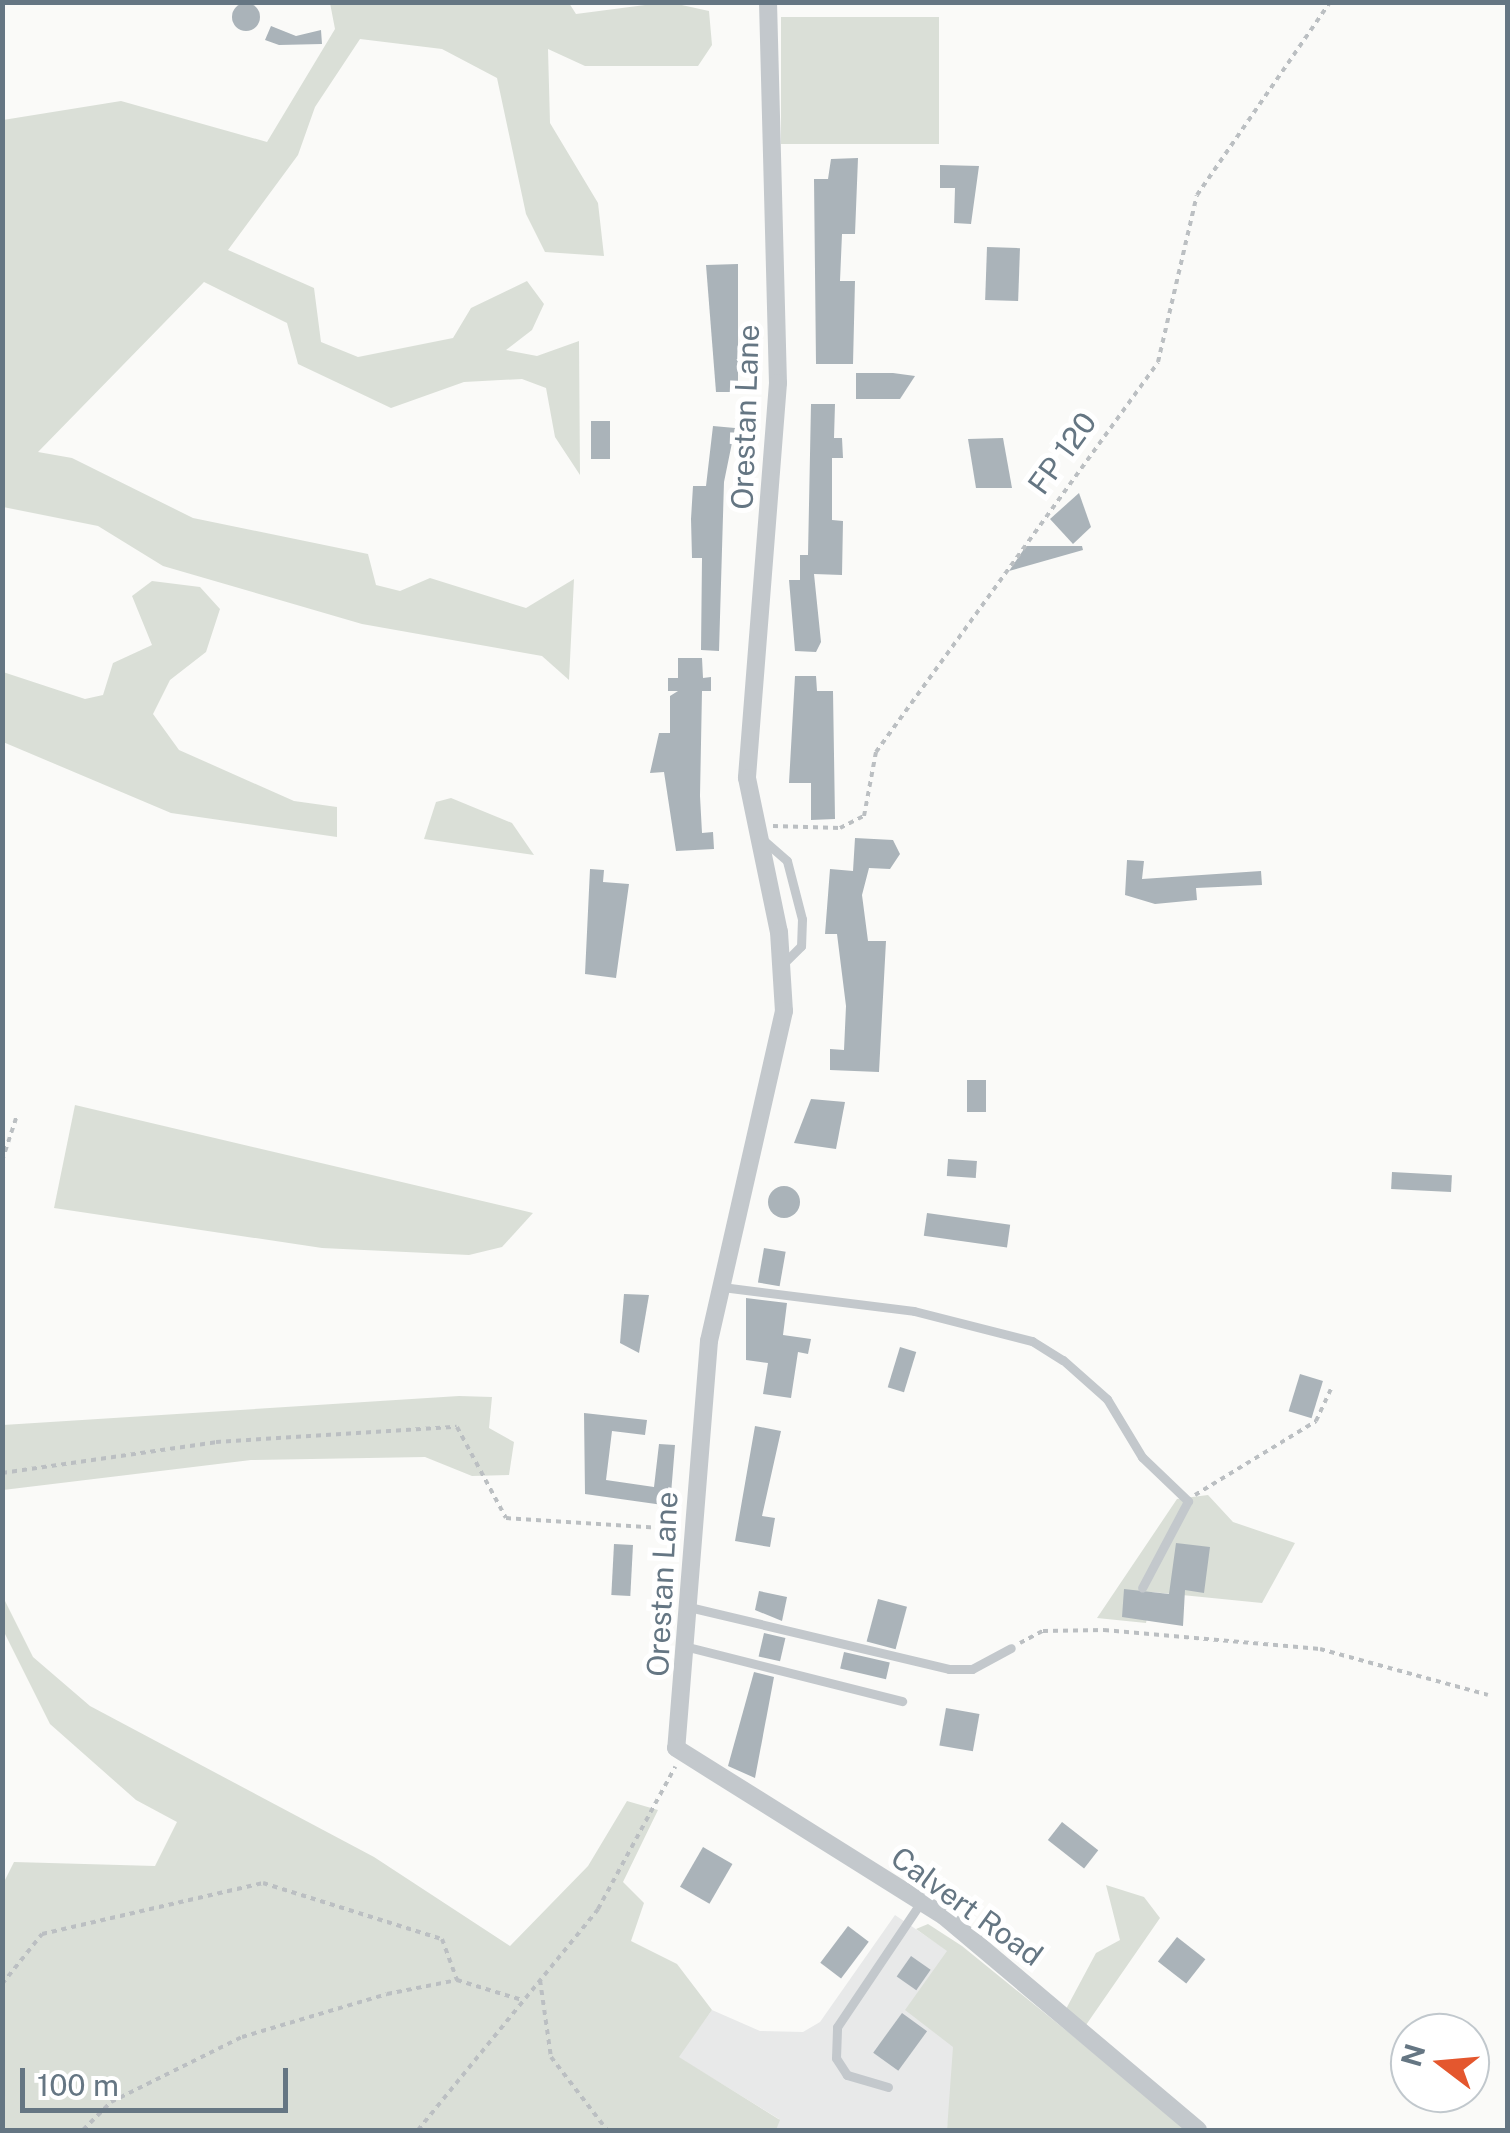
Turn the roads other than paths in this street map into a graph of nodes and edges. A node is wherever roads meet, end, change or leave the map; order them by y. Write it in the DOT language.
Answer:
graph roads {
  1 [pos="768,2"];
  2 [pos="752,829"];
  3 [pos="783,964"];
  4 [pos="719,1286"];
  5 [pos="1142,1588"];
  6 [pos="690,1606"];
  7 [pos="688,1647"];
  8 [pos="1011,1648"];
  9 [pos="902,1702"];
  10 [pos="680,1758"];
  11 [pos="921,1902"];
  12 [pos="888,2087"];
  13 [pos="1198,2130"];
  1 -- 2 [label="street, Orestan Lane"];
  2 -- 3 [label="street, Orestan Lane"];
  2 -- 3 [label="lane, Orestan Lane"];
  3 -- 4 [label="street, Orestan Lane"];
  4 -- 5 [label="lane"];
  4 -- 6 [label="street, Orestan Lane"];
  6 -- 7 [label="street, Orestan Lane"];
  6 -- 8 [label="lane"];
  7 -- 9 [label="lane"];
  7 -- 10 [label="street, Orestan Lane"];
  10 -- 11 [label="street, Calvert Road"];
  11 -- 12 [label="lane"];
  11 -- 13 [label="street, Calvert Road"];
}
